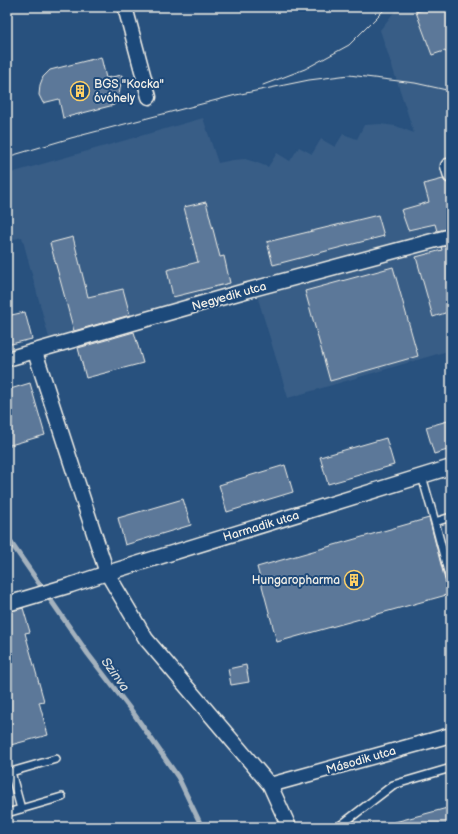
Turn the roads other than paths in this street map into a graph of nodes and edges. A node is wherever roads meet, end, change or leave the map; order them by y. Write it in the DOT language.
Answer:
graph roads {
  1 [pos="125,7"];
  2 [pos="150,97"];
  3 [pos="451,236"];
  4 [pos="35,352"];
  5 [pos="7,359"];
  6 [pos="451,467"];
  7 [pos="422,476"];
  8 [pos="451,517"];
  9 [pos="435,522"];
  10 [pos="107,573"];
  11 [pos="451,583"];
  12 [pos="7,604"];
  13 [pos="451,735"];
  14 [pos="56,759"];
  15 [pos="451,768"];
  16 [pos="270,785"];
  17 [pos="62,798"];
  18 [pos="21,809"];
  19 [pos="7,813"];
  20 [pos="289,827"];
  21 [pos="342,827"];
  1 -- 2 [label="street"];
  3 -- 4 [label="street, Negyedik utca"];
  4 -- 5 [label="street, Negyedik utca"];
  4 -- 10 [label="street"];
  6 -- 7 [label="street, Harmadik utca"];
  7 -- 9 [label="lane"];
  7 -- 10 [label="street, Harmadik utca"];
  8 -- 9 [label="lane"];
  9 -- 11 [label="lane"];
  10 -- 12 [label="street, Harmadik utca"];
  10 -- 16 [label="street"];
  13 -- 16 [label="street, Második utca"];
  14 -- 18 [label="lane"];
  15 -- 21 [label="lane"];
  16 -- 20 [label="street"];
  17 -- 18 [label="lane"];
  18 -- 19 [label="lane"];
}
